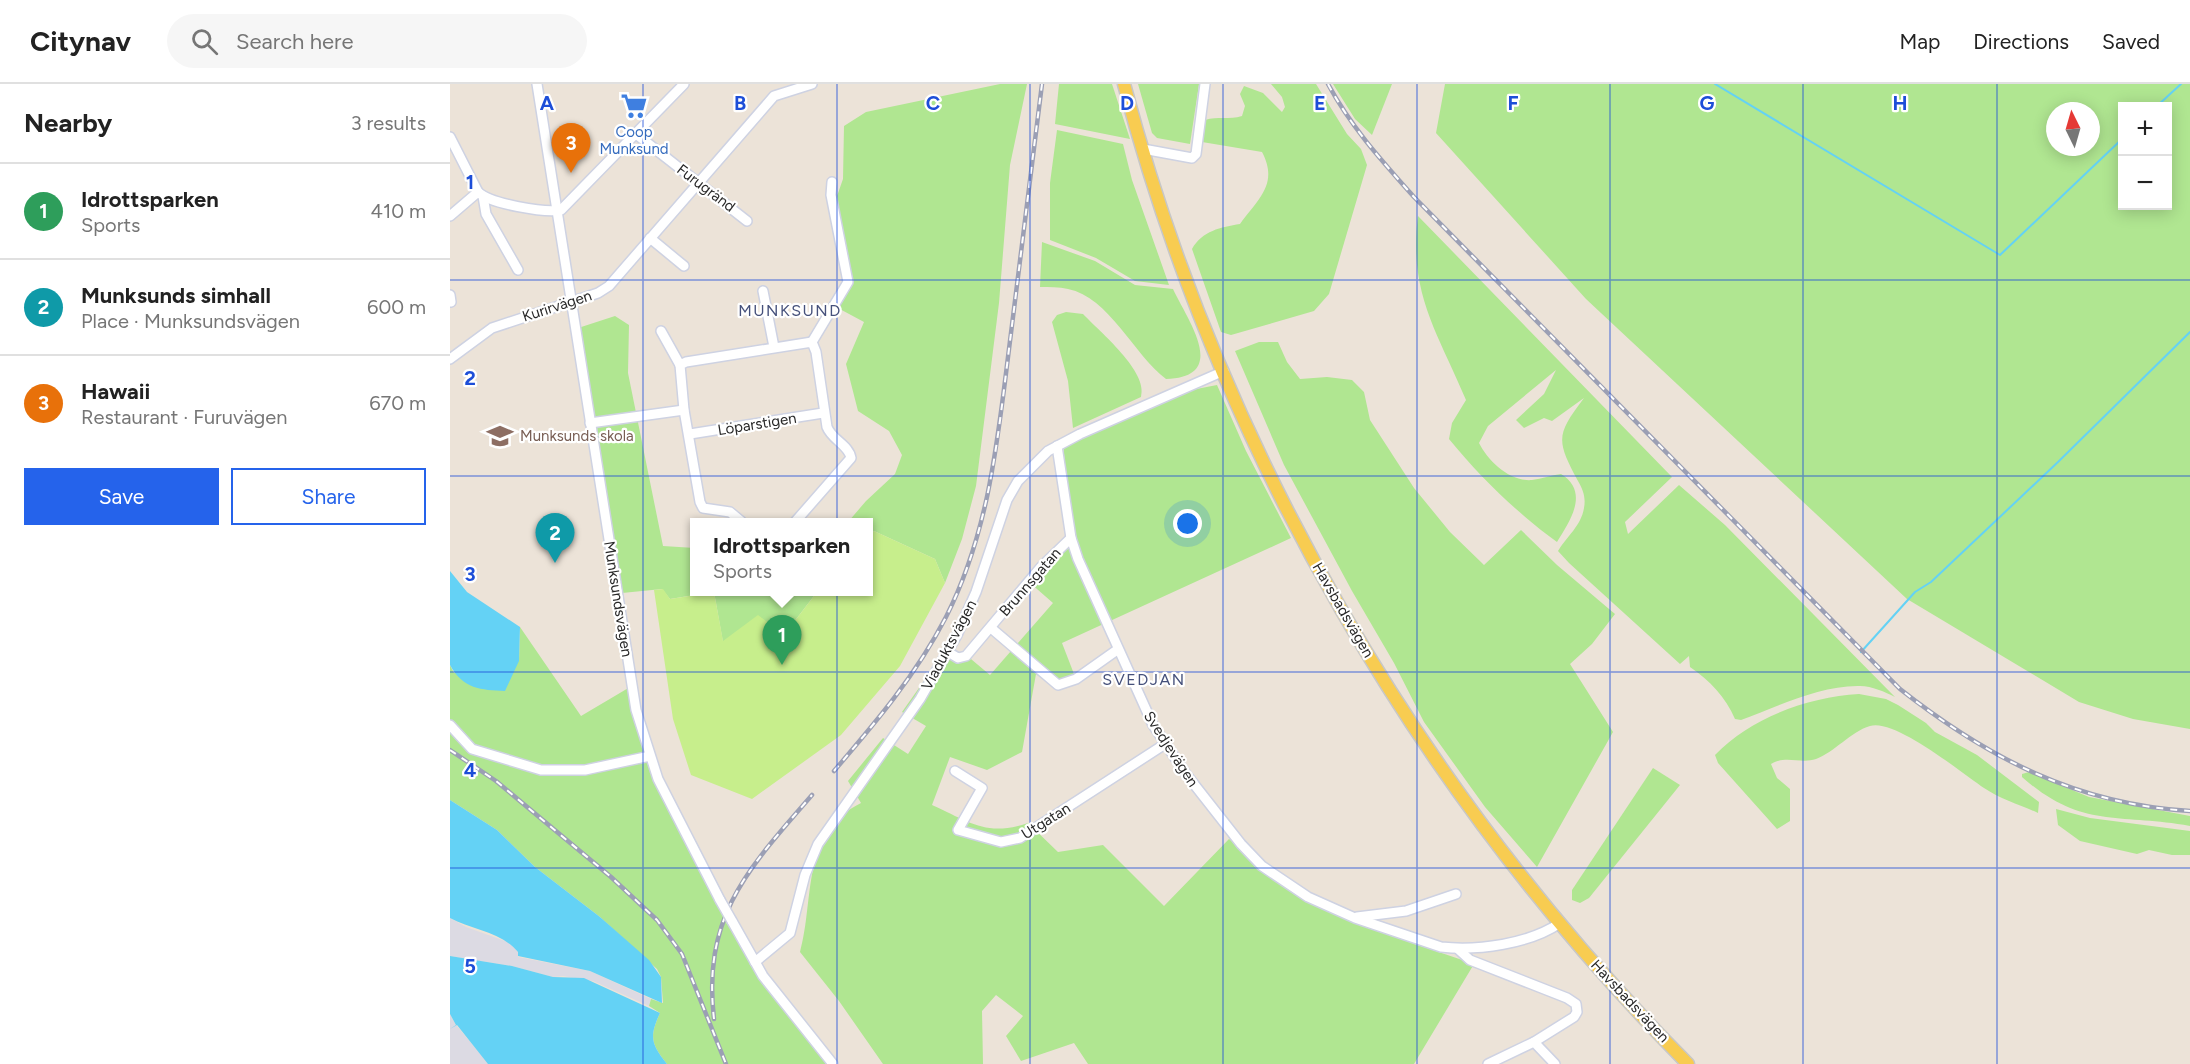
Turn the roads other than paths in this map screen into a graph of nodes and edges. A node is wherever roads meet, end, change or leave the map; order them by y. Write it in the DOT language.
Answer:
graph roads {
  1 [pos="537,84"];
  2 [pos="684,84"];
  3 [pos="812,84"];
  4 [pos="1124,84"];
  5 [pos="1205,84"];
  6 [pos="636,134"];
  7 [pos="450,137"];
  8 [pos="1143,149"];
  9 [pos="698,182"];
  10 [pos="832,182"];
  11 [pos="481,194"];
  12 [pos="557,210"];
  13 [pos="450,216"];
  14 [pos="747,221"];
  15 [pos="651,238"];
  16 [pos="684,266"];
  17 [pos="518,270"];
  18 [pos="763,291"];
  19 [pos="571,300"];
  20 [pos="661,331"];
  21 [pos="812,342"];
  22 [pos="774,347"];
  23 [pos="450,359"];
  24 [pos="680,365"];
  25 [pos="1224,371"];
  26 [pos="684,410"];
  27 [pos="823,413"];
  28 [pos="590,423"];
  29 [pos="690,434"];
  30 [pos="1057,446"];
  31 [pos="737,518"];
  32 [pos="798,518"];
  33 [pos="1071,538"];
  34 [pos="991,628"];
  35 [pos="1117,650"];
  36 [pos="948,652"];
  37 [pos="450,725"];
  38 [pos="1166,744"];
  39 [pos="650,756"];
  40 [pos="955,771"];
  41 [pos="1456,894"];
  42 [pos="1355,918"];
  43 [pos="1560,923"];
  44 [pos="1458,949"];
  45 [pos="755,962"];
  46 [pos="1534,1042"];
  47 [pos="833,1064"];
  48 [pos="1488,1064"];
  49 [pos="1555,1064"];
  50 [pos="1688,1064"];
  1 -- 12 [label="street, Munksundsvägen"];
  2 -- 6 [label="street"];
  3 -- 9 [label="street, Kurirvägen"];
  4 -- 8 [label="main road, Havsbadsvägen"];
  5 -- 8 [label="street"];
  6 -- 9 [label="street, Furugränd"];
  6 -- 12 [label="street"];
  7 -- 11 [label="street"];
  8 -- 25 [label="main road, Havsbadsvägen"];
  9 -- 14 [label="street, Furugränd"];
  9 -- 15 [label="street, Kurirvägen"];
  10 -- 21 [label="street"];
  11 -- 12 [label="street"];
  11 -- 13 [label="street"];
  11 -- 17 [label="street"];
  12 -- 19 [label="street, Munksundsvägen"];
  15 -- 16 [label="street"];
  15 -- 19 [label="street, Kurirvägen"];
  18 -- 22 [label="street"];
  19 -- 23 [label="street, Kurirvägen"];
  19 -- 28 [label="street, Munksundsvägen"];
  20 -- 24 [label="street"];
  21 -- 22 [label="street"];
  21 -- 27 [label="street"];
  22 -- 24 [label="street"];
  24 -- 26 [label="street"];
  25 -- 30 [label="street, Viaduktsvägen"];
  25 -- 43 [label="main road, Havsbadsvägen"];
  26 -- 28 [label="street"];
  26 -- 29 [label="street"];
  27 -- 29 [label="street, Löparstigen"];
  27 -- 32 [label="street"];
  28 -- 39 [label="street, Munksundsvägen"];
  29 -- 31 [label="street"];
  30 -- 33 [label="street, Svedjevägen"];
  30 -- 36 [label="street, Viaduktsvägen"];
  33 -- 34 [label="street, Brunnsgatan"];
  33 -- 35 [label="street, Svedjevägen"];
  34 -- 35 [label="street, Brunnsgatan"];
  34 -- 36 [label="street, Brunnsgatan"];
  35 -- 38 [label="street, Svedjevägen"];
  36 -- 45 [label="street, Viaduktsvägen"];
  37 -- 39 [label="street"];
  38 -- 40 [label="street, Utgatan"];
  38 -- 42 [label="street, Svedjevägen"];
  39 -- 45 [label="street, Munksundsvägen, bridge"];
  41 -- 42 [label="street"];
  42 -- 44 [label="street, Svedjevägen"];
  43 -- 44 [label="street, Svedjevägen"];
  43 -- 50 [label="main road, Havsbadsvägen"];
  44 -- 46 [label="street, Svedjevägen"];
  45 -- 47 [label="street, Munksundsvägen"];
  46 -- 48 [label="street"];
  46 -- 49 [label="street"];
}
